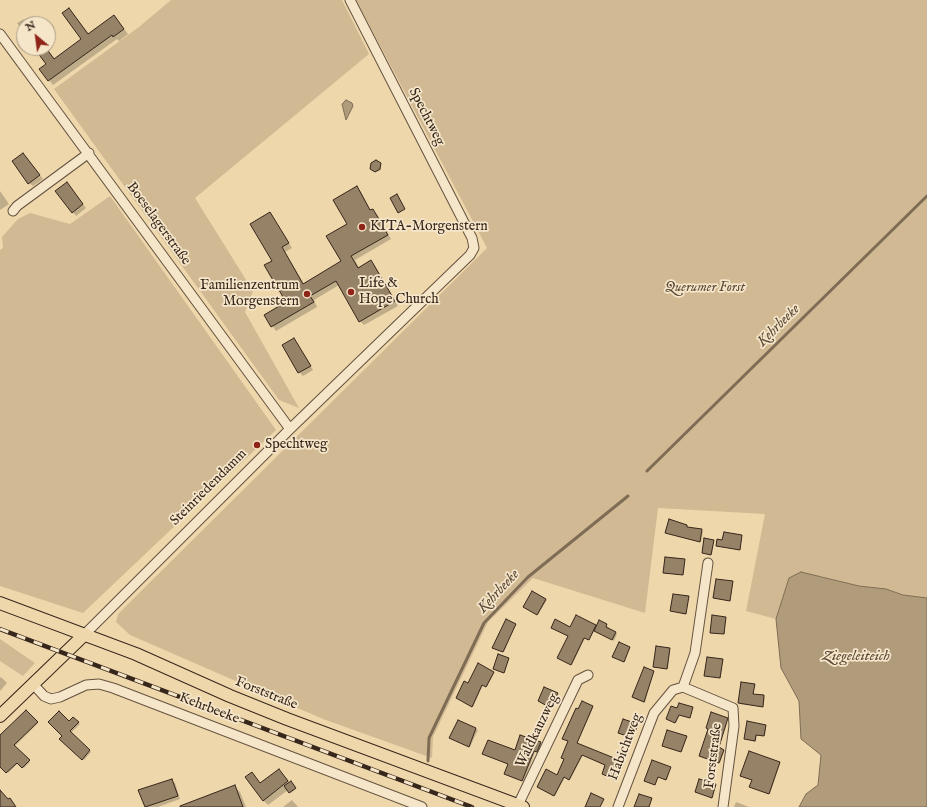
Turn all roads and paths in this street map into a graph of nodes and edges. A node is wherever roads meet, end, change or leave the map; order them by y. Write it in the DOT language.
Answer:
graph roads {
  1 [pos="350,0"];
  2 [pos="0,34"];
  3 [pos="89,153"];
  4 [pos="13,211"];
  5 [pos="474,248"];
  6 [pos="290,429"];
  7 [pos="708,563"];
  8 [pos="0,603"];
  9 [pos="85,634"];
  10 [pos="588,675"];
  11 [pos="33,684"];
  12 [pos="683,687"];
  13 [pos="0,716"];
  14 [pos="520,806"];
  15 [pos="422,807"];
  16 [pos="618,807"];
  17 [pos="723,807"];
  1 -- 5 [label="street, Spechtweg"];
  2 -- 3 [label="street, Boeselagerstraße"];
  3 -- 4 [label="street"];
  3 -- 6 [label="street, Boeselagerstraße"];
  5 -- 6 [label="street, Steinriedendamm"];
  6 -- 9 [label="street, Steinriedendamm"];
  7 -- 12 [label="street"];
  8 -- 9 [label="main road, Forststraße"];
  9 -- 11 [label="main road, Steinriedendamm"];
  9 -- 14 [label="main road, Forststraße"];
  10 -- 14 [label="street, Waldkauzweg"];
  11 -- 13 [label="main road, Steinriedendamm"];
  11 -- 15 [label="street, Kehrbeeke"];
  12 -- 16 [label="street, Habichtweg"];
  12 -- 17 [label="street, Forststraße"];
}
